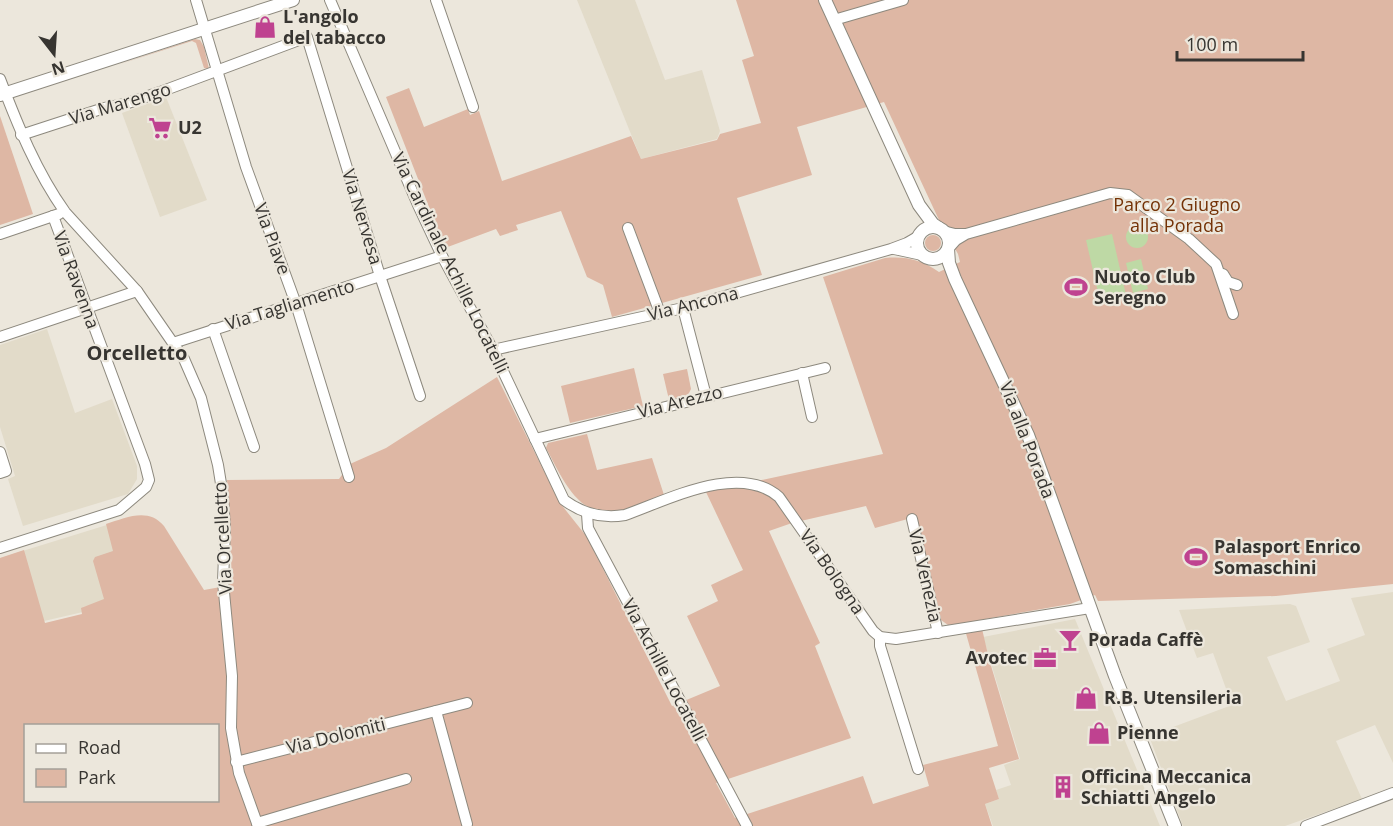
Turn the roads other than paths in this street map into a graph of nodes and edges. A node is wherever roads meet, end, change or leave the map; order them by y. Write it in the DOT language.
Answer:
graph roads {
  1 [pos="196,0"];
  2 [pos="293,0"];
  3 [pos="330,0"];
  4 [pos="436,0"];
  5 [pos="825,0"];
  6 [pos="903,0"];
  7 [pos="834,20"];
  8 [pos="205,28"];
  9 [pos="307,37"];
  10 [pos="218,71"];
  11 [pos="0,79"];
  12 [pos="3,94"];
  13 [pos="473,107"];
  14 [pos="21,135"];
  15 [pos="919,206"];
  16 [pos="65,212"];
  17 [pos="53,216"];
  18 [pos="628,228"];
  19 [pos="941,229"];
  20 [pos="0,234"];
  21 [pos="920,234"];
  22 [pos="966,234"];
  23 [pos="891,249"];
  24 [pos="948,249"];
  25 [pos="442,256"];
  26 [pos="925,257"];
  27 [pos="1216,264"];
  28 [pos="380,276"];
  29 [pos="955,279"];
  30 [pos="1237,285"];
  31 [pos="137,291"];
  32 [pos="296,304"];
  33 [pos="87,308"];
  34 [pos="683,308"];
  35 [pos="660,313"];
  36 [pos="1233,314"];
  37 [pos="213,329"];
  38 [pos="0,337"];
  39 [pos="173,343"];
  40 [pos="493,350"];
  41 [pos="825,368"];
  42 [pos="802,374"];
  43 [pos="420,396"];
  44 [pos="706,396"];
  45 [pos="812,417"];
  46 [pos="535,439"];
  47 [pos="254,447"];
  48 [pos="0,452"];
  49 [pos="3,472"];
  50 [pos="349,477"];
  51 [pos="587,513"];
  52 [pos="912,519"];
  53 [pos="0,548"];
  54 [pos="1090,607"];
  55 [pos="938,633"];
  56 [pos="880,637"];
  57 [pos="467,703"];
  58 [pos="436,711"];
  59 [pos="236,762"];
  60 [pos="918,769"];
  61 [pos="406,779"];
  62 [pos="1393,793"];
  63 [pos="467,824"];
  64 [pos="257,825"];
  65 [pos="747,826"];
  66 [pos="1175,826"];
  67 [pos="1306,826"];
  1 -- 8 [label="street, Via Piave"];
  2 -- 8 [label="street"];
  3 -- 25 [label="street, Via Cardinale Achille Locatelli"];
  4 -- 13 [label="street"];
  5 -- 7 [label="street"];
  6 -- 7 [label="street"];
  7 -- 15 [label="street"];
  8 -- 10 [label="street, Via Piave"];
  8 -- 12 [label="street"];
  9 -- 10 [label="street, Via Marengo"];
  9 -- 28 [label="street, Via Nervesa"];
  10 -- 14 [label="street, Via Marengo"];
  10 -- 32 [label="street, Via Piave"];
  11 -- 12 [label="street, Via Orcelletto"];
  12 -- 14 [label="street, Via Orcelletto"];
  14 -- 16 [label="street, Via Orcelletto"];
  15 -- 19 [label="street"];
  15 -- 21 [label="street"];
  16 -- 17 [label="street"];
  16 -- 31 [label="street, Via Orcelletto"];
  17 -- 20 [label="street"];
  17 -- 33 [label="street, Via Ravenna"];
  18 -- 35 [label="street"];
  19 -- 21 [label="street"];
  19 -- 22 [label="street"];
  19 -- 24 [label="street"];
  21 -- 23 [label="street, Via Ancona"];
  21 -- 26 [label="street"];
  22 -- 24 [label="street"];
  22 -- 27 [label="street"];
  23 -- 26 [label="street, Via Ancona"];
  23 -- 34 [label="street, Via Ancona"];
  24 -- 26 [label="street"];
  24 -- 29 [label="street, Via alla Porada"];
  25 -- 28 [label="street, Via Tagliamento"];
  25 -- 40 [label="street, Via Cardinale Achille Locatelli"];
  26 -- 29 [label="street, Via alla Porada"];
  27 -- 30 [label="street"];
  27 -- 36 [label="street"];
  28 -- 32 [label="street, Via Tagliamento"];
  28 -- 43 [label="street, Via Nervesa"];
  29 -- 54 [label="street, Via alla Porada"];
  31 -- 33 [label="street"];
  31 -- 39 [label="street, Via Orcelletto"];
  32 -- 37 [label="street, Via Tagliamento"];
  32 -- 50 [label="street, Via Piave"];
  33 -- 38 [label="street"];
  33 -- 53 [label="street, Via Ravenna"];
  34 -- 35 [label="street, Via Ancona"];
  34 -- 44 [label="street"];
  35 -- 40 [label="street, Via Ancona"];
  37 -- 39 [label="street, Via Tagliamento"];
  37 -- 47 [label="street"];
  39 -- 59 [label="street, Via Orcelletto"];
  40 -- 46 [label="street, Via Cardinale Achille Locatelli"];
  41 -- 42 [label="street, Via Arezzo"];
  42 -- 44 [label="street, Via Arezzo"];
  42 -- 45 [label="street"];
  44 -- 46 [label="street, Via Arezzo"];
  46 -- 51 [label="street, Via Cardinale Achille Locatelli"];
  48 -- 49 [label="street"];
  51 -- 56 [label="street, Via Bologna"];
  51 -- 65 [label="street, Via Achille Locatelli"];
  52 -- 55 [label="street, Via Venezia"];
  54 -- 55 [label="street"];
  54 -- 66 [label="street, Via alla Porada"];
  55 -- 56 [label="street"];
  56 -- 60 [label="street"];
  57 -- 58 [label="street, Via Dolomiti"];
  58 -- 59 [label="street, Via Dolomiti"];
  58 -- 63 [label="street"];
  59 -- 64 [label="street, Via Orcelletto"];
  61 -- 64 [label="street"];
  62 -- 67 [label="street"];
}
